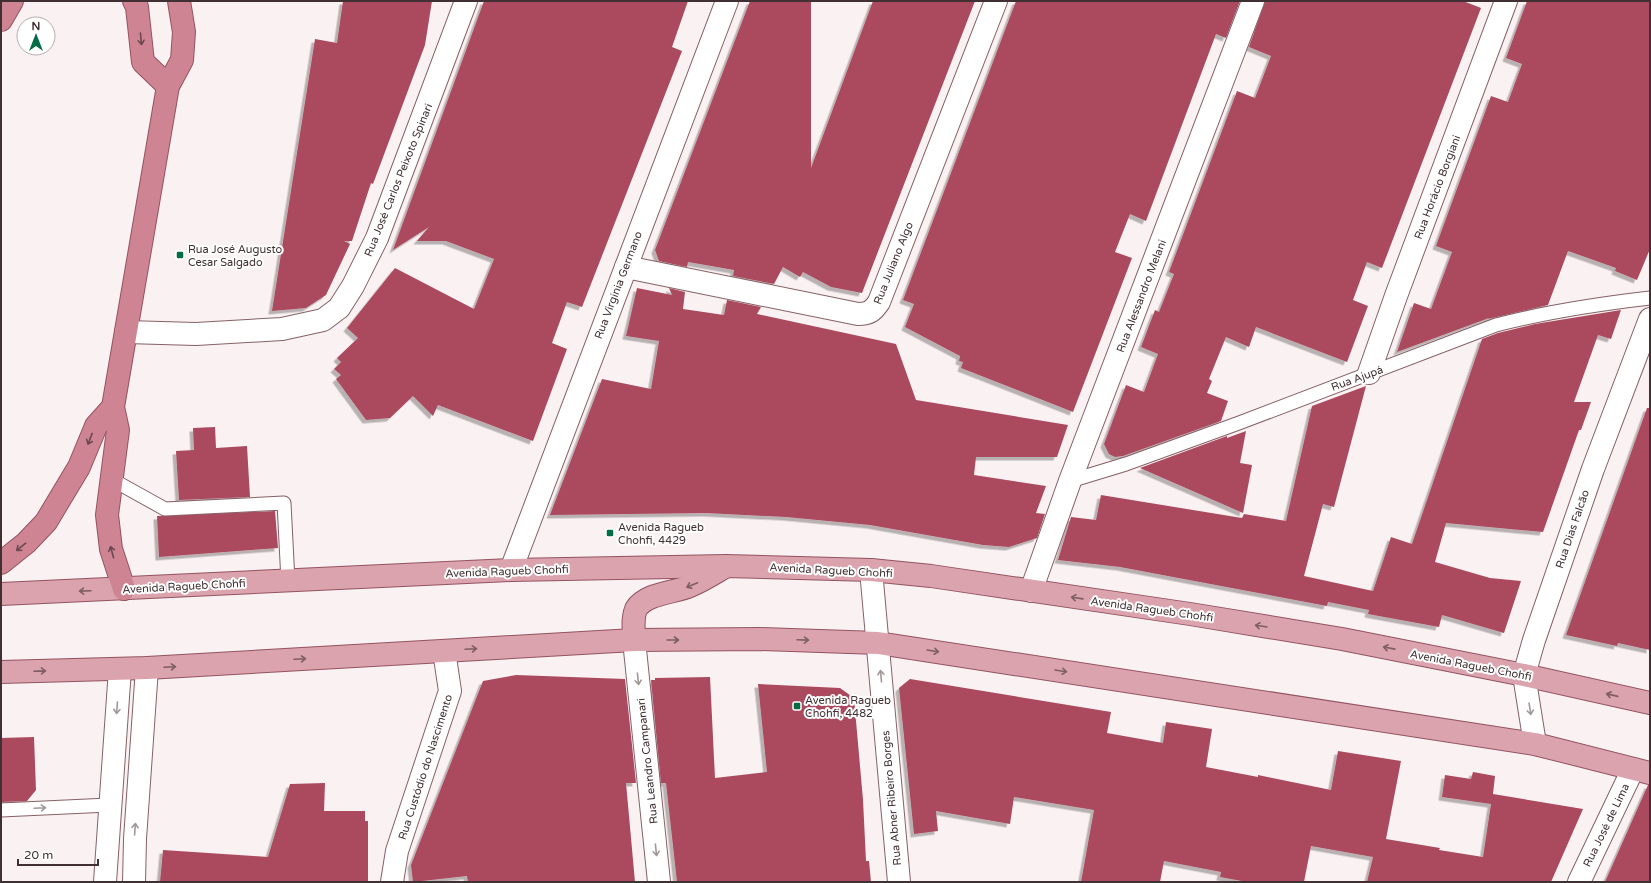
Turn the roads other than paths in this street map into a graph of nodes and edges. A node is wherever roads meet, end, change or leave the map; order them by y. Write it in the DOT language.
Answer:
graph roads {
  1 [pos="12,1"];
  2 [pos="134,1"];
  3 [pos="179,1"];
  4 [pos="466,1"];
  5 [pos="727,1"];
  6 [pos="996,1"];
  7 [pos="1253,1"];
  8 [pos="1506,1"];
  9 [pos="1,20"];
  10 [pos="168,86"];
  11 [pos="626,267"];
  12 [pos="1650,298"];
  13 [pos="1650,319"];
  14 [pos="126,332"];
  15 [pos="1369,374"];
  16 [pos="113,408"];
  17 [pos="111,480"];
  18 [pos="1070,481"];
  19 [pos="1,563"];
  20 [pos="726,566"];
  21 [pos="511,570"];
  22 [pos="871,570"];
  23 [pos="288,581"];
  24 [pos="124,589"];
  25 [pos="1031,591"];
  26 [pos="1,594"];
  27 [pos="634,640"];
  28 [pos="878,643"];
  29 [pos="444,651"];
  30 [pos="147,668"];
  31 [pos="120,669"];
  32 [pos="1,672"];
  33 [pos="1524,675"];
  34 [pos="1650,703"];
  35 [pos="1535,744"];
  36 [pos="1642,771"];
  37 [pos="109,804"];
  38 [pos="1,810"];
  39 [pos="105,882"];
  40 [pos="134,882"];
  41 [pos="392,882"];
  42 [pos="659,882"];
  43 [pos="899,882"];
  44 [pos="1579,882"];
  1 -- 9 [label="highway"];
  2 -- 10 [label="highway, one-way"];
  3 -- 10 [label="highway"];
  4 -- 14 [label="street, Rua José Carlos Peixoto Spinari"];
  5 -- 11 [label="street, Rua Virginia Germano"];
  6 -- 11 [label="street, Rua Juliano Algo"];
  7 -- 18 [label="street, Rua Alessandro Melani"];
  8 -- 15 [label="street, Rua Horácio Borgiani"];
  10 -- 14 [label="highway"];
  11 -- 21 [label="street, Rua Virginia Germano"];
  12 -- 15 [label="lane, Rua Ajupá"];
  13 -- 33 [label="street, Rua Dias Falcão"];
  14 -- 16 [label="highway"];
  15 -- 18 [label="lane, Rua Ajupá"];
  16 -- 17 [label="highway"];
  16 -- 19 [label="highway, one-way"];
  17 -- 23 [label="lane"];
  24 -- 17 [label="highway, one-way"];
  18 -- 25 [label="street, Rua Alessandro Melani"];
  20 -- 21 [label="main road, Avenida Ragueb Chohfi"];
  20 -- 22 [label="main road, Avenida Ragueb Chohfi"];
  20 -- 27 [label="main road, one-way"];
  21 -- 23 [label="main road, Avenida Ragueb Chohfi"];
  22 -- 25 [label="main road, Avenida Ragueb Chohfi"];
  22 -- 28 [label="street, Rua Abner Ribeiro Borges"];
  23 -- 24 [label="main road, Avenida Ragueb Chohfi"];
  24 -- 26 [label="main road, Avenida Ragueb Chohfi, one-way"];
  33 -- 25 [label="main road, Avenida Ragueb Chohfi, one-way"];
  27 -- 28 [label="main road, one-way"];
  29 -- 27 [label="main road, one-way"];
  27 -- 42 [label="street, Rua Leandro Campanari, one-way"];
  28 -- 35 [label="main road, one-way"];
  43 -- 28 [label="street, Rua Abner Ribeiro Borges, one-way"];
  30 -- 29 [label="main road, one-way"];
  29 -- 41 [label="street, Rua Custódio do Nascimento"];
  30 -- 31 [label="main road"];
  40 -- 30 [label="street, one-way"];
  32 -- 31 [label="main road, one-way"];
  31 -- 37 [label="street, one-way"];
  34 -- 33 [label="main road, Avenida Ragueb Chohfi, one-way"];
  33 -- 35 [label="street, Rua Dias Falcão, one-way"];
  35 -- 36 [label="main road"];
  36 -- 44 [label="street, Rua José de Lima"];
  38 -- 37 [label="lane, one-way"];
  37 -- 39 [label="street"];
}
